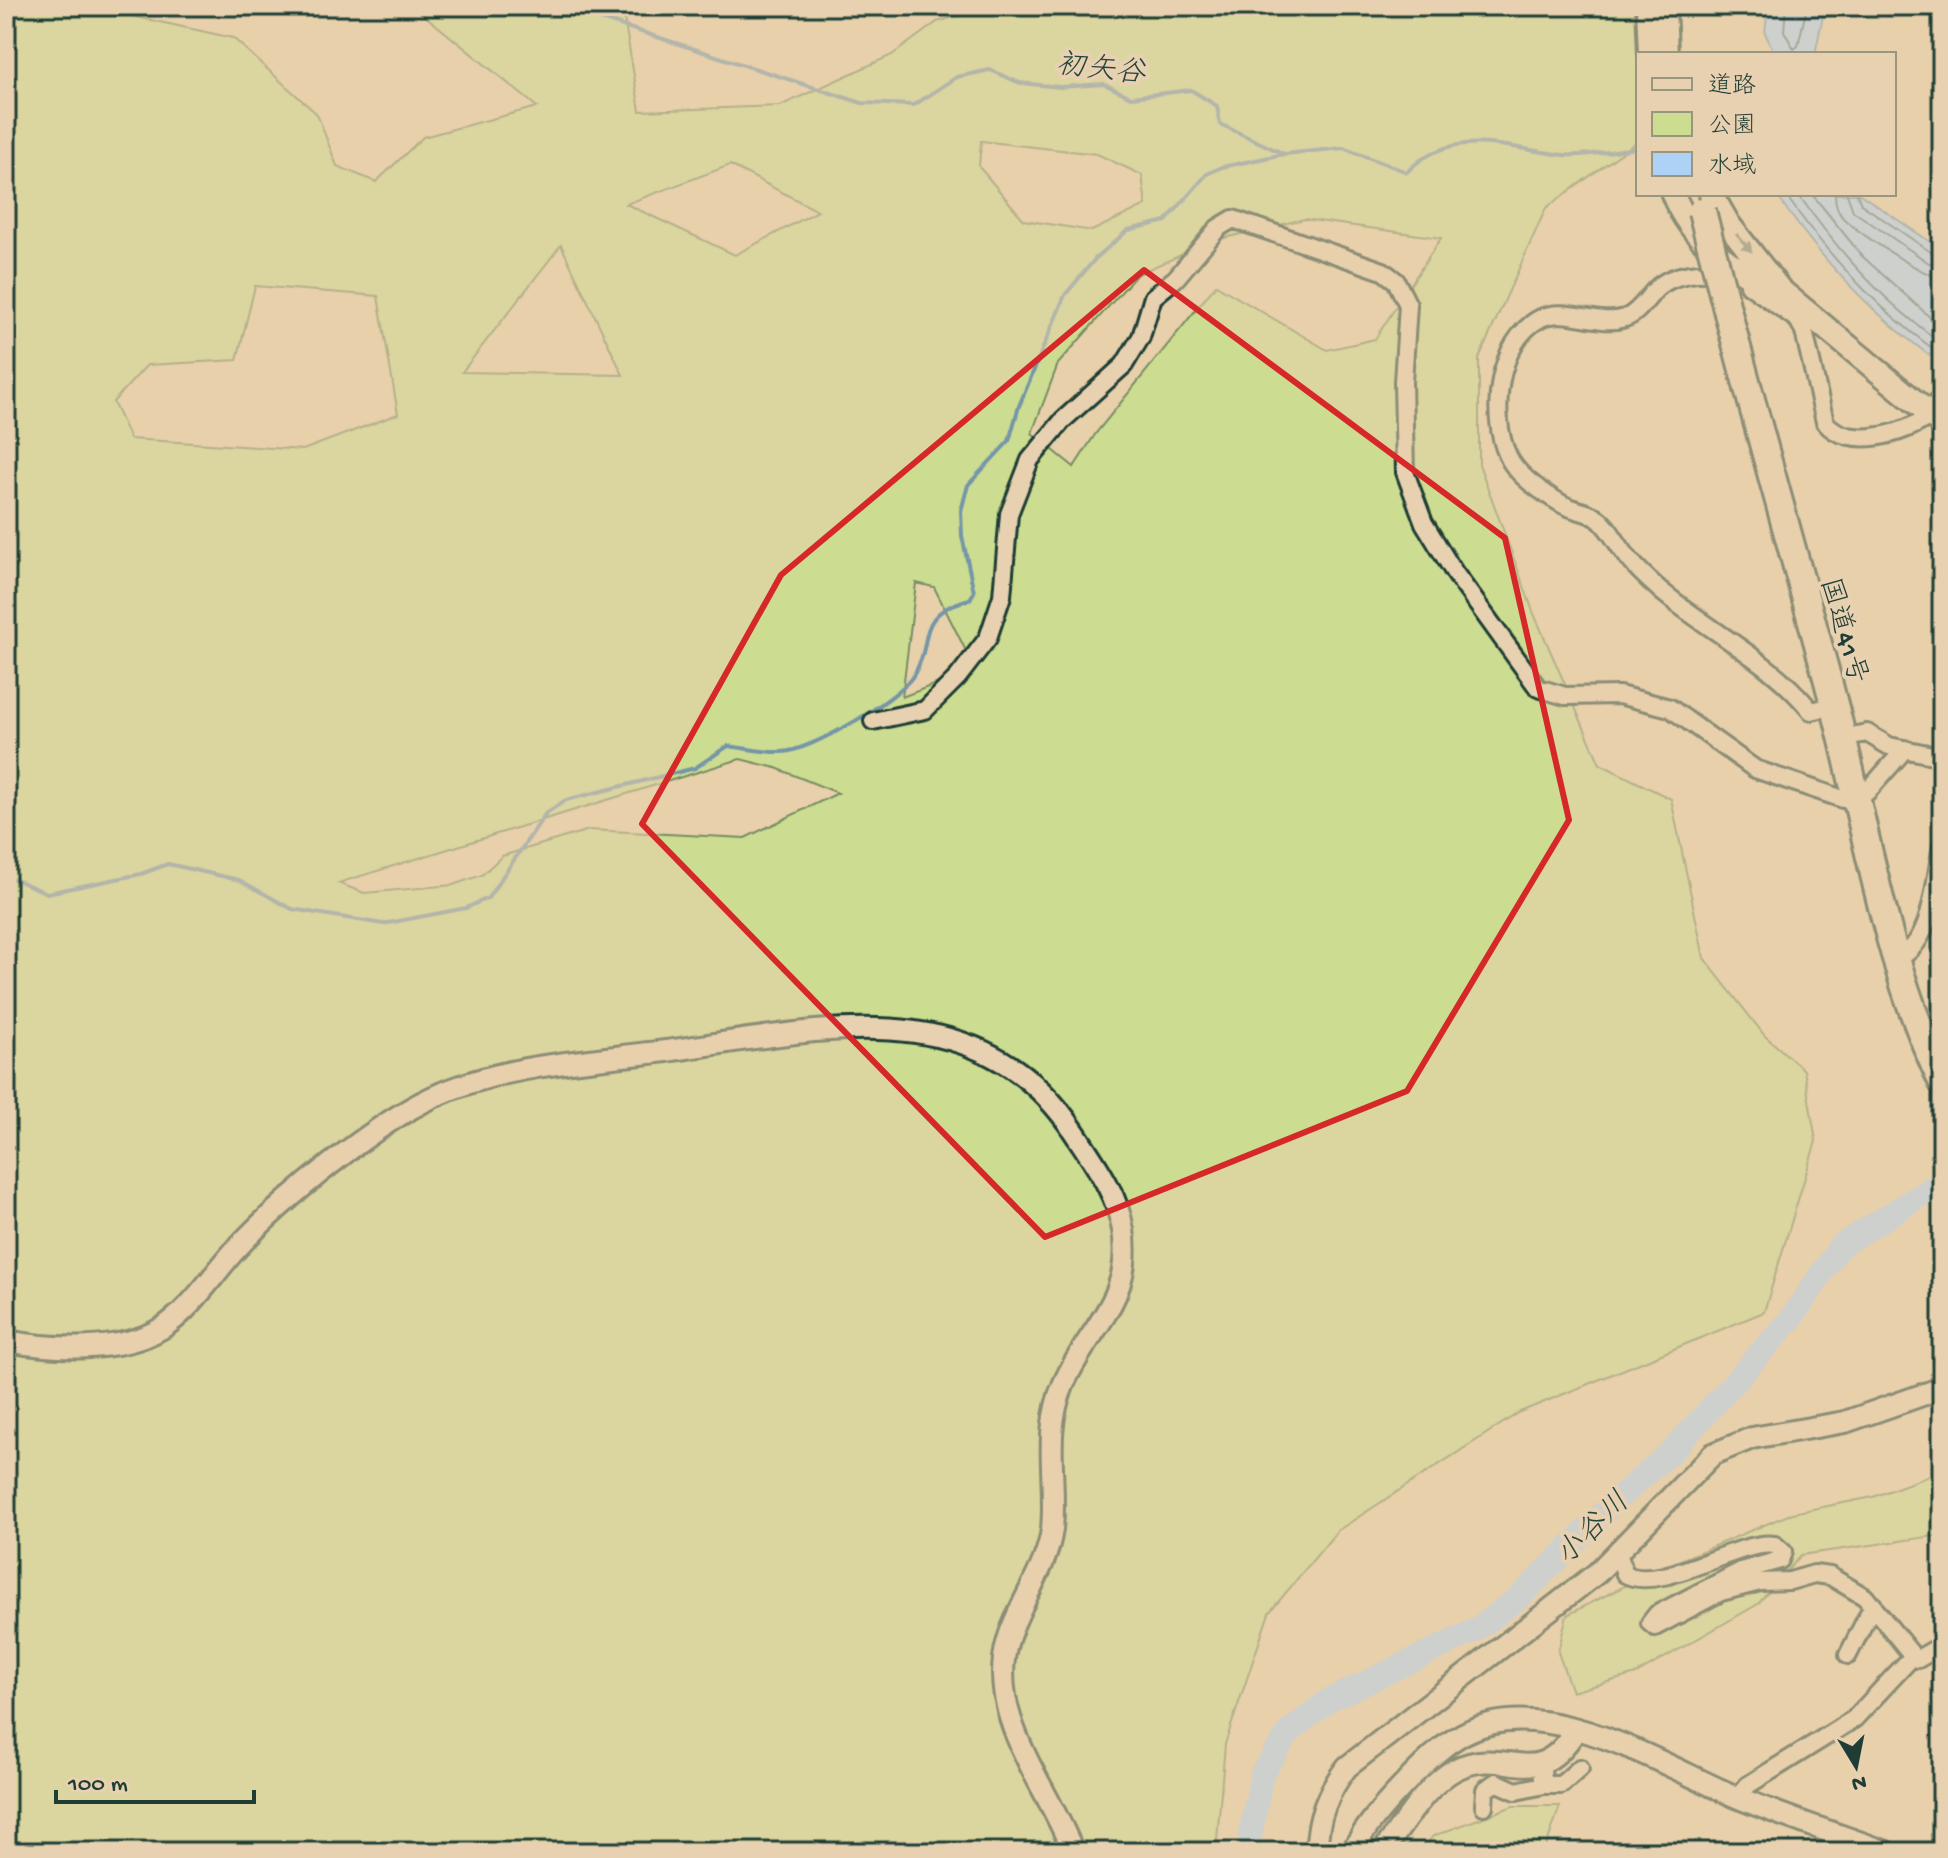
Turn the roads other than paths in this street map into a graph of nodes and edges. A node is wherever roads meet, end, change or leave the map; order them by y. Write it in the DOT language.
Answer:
graph roads {
  1 [pos="1648,6"];
  2 [pos="1662,6"];
  3 [pos="1650,52"];
  4 [pos="1664,52"];
  5 [pos="1674,196"];
  6 [pos="1703,200"];
  7 [pos="1780,290"];
  8 [pos="1938,413"];
  9 [pos="1834,706"];
  10 [pos="873,721"];
  11 [pos="1841,738"];
  12 [pos="1905,749"];
  13 [pos="1942,757"];
  14 [pos="1867,792"];
  15 [pos="1843,799"];
  16 [pos="1942,846"];
  17 [pos="1937,896"];
  18 [pos="1896,959"];
  19 [pos="1939,1075"];
  20 [pos="6,1341"];
  21 [pos="1942,1388"];
  22 [pos="1618,1553"];
  23 [pos="1873,1605"];
  24 [pos="1942,1645"];
  25 [pos="1848,1655"];
  26 [pos="1913,1656"];
  27 [pos="1576,1730"];
  28 [pos="1541,1763"];
  29 [pos="1580,1768"];
  30 [pos="1544,1785"];
  31 [pos="1737,1798"];
  32 [pos="1484,1806"];
  33 [pos="1353,1849"];
  34 [pos="1073,1852"];
  35 [pos="1317,1852"];
  36 [pos="1382,1852"];
  37 [pos="1886,1852"];
  1 -- 3 [label="main road"];
  2 -- 4 [label="highway"];
  5 -- 7 [label="main road"];
  6 -- 7 [label="main road, one-way"];
  6 -- 9 [label="highway, 国道41号, bridge"];
  7 -- 8 [label="main road"];
  8 -- 9 [label="street"];
  9 -- 11 [label="highway, 国道41号"];
  10 -- 15 [label="street"];
  11 -- 12 [label="street"];
  11 -- 18 [label="highway, 国道41号"];
  12 -- 13 [label="street"];
  12 -- 14 [label="street"];
  16 -- 17 [label="street"];
  17 -- 18 [label="street"];
  18 -- 19 [label="highway, 国道41号"];
  20 -- 34 [label="street"];
  21 -- 22 [label="street"];
  22 -- 23 [label="street"];
  22 -- 35 [label="street"];
  23 -- 25 [label="street"];
  23 -- 26 [label="street"];
  24 -- 26 [label="street"];
  26 -- 31 [label="street"];
  27 -- 28 [label="street"];
  27 -- 31 [label="street"];
  27 -- 33 [label="street"];
  28 -- 30 [label="street"];
  28 -- 36 [label="street"];
  29 -- 30 [label="street"];
  30 -- 32 [label="street"];
  31 -- 37 [label="street"];
}
